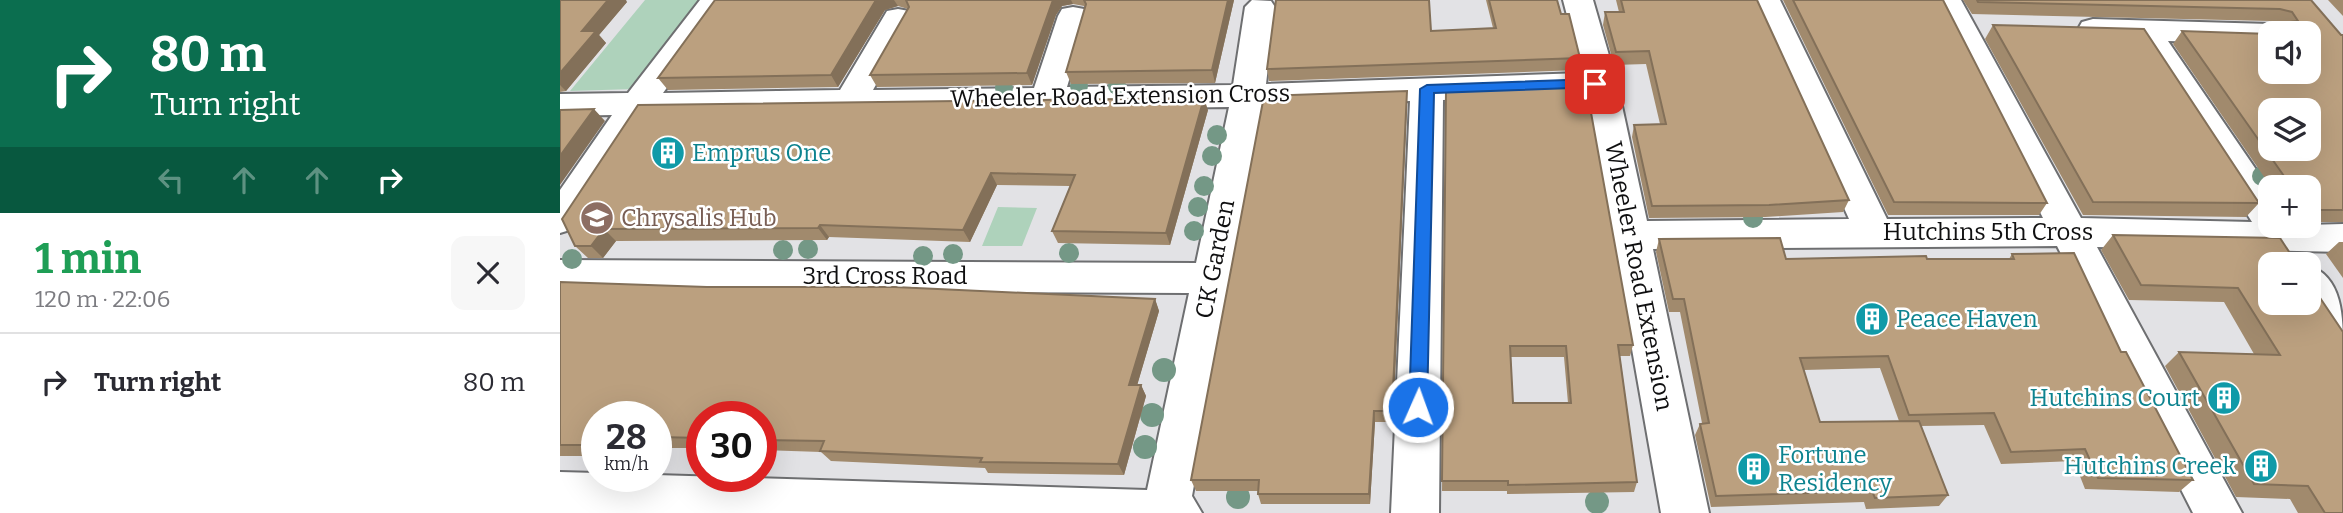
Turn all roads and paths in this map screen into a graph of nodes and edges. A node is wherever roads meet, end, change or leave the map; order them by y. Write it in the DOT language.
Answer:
graph roads {
  1 [pos="716,0"];
  2 [pos="1578,0"];
  3 [pos="1765,0"];
  4 [pos="1261,8"];
  5 [pos="1953,13"];
  6 [pos="1073,16"];
  7 [pos="898,19"];
  8 [pos="1999,27"];
  9 [pos="2066,28"];
  10 [pos="2145,30"];
  11 [pos="2258,34"];
  12 [pos="1601,83"];
  13 [pos="1427,89"];
  14 [pos="1248,96"];
  15 [pos="1047,97"];
  16 [pos="850,99"];
  17 [pos="639,102"];
  18 [pos="560,105"];
  19 [pos="2258,202"];
  20 [pos="560,219"];
  21 [pos="1874,232"];
  22 [pos="2067,232"];
  23 [pos="1632,235"];
  24 [pos="2258,236"];
  25 [pos="2321,238"];
  26 [pos="2343,238"];
  27 [pos="560,275"];
  28 [pos="1211,278"];
  29 [pos="2321,300"];
  30 [pos="2343,334"];
  31 [pos="560,493"];
  32 [pos="1172,512"];
  33 [pos="1415,513"];
  34 [pos="1685,513"];
  35 [pos="2218,513"];
  1 -- 17 [label="street"];
  2 -- 12 [label="street, Wheeler Road Extension"];
  3 -- 21 [label="street"];
  4 -- 14 [label="street, CK Garden"];
  5 -- 8 [label="street"];
  5 -- 22 [label="street"];
  6 -- 15 [label="street"];
  7 -- 16 [label="street"];
  9 -- 10 [label="street"];
  10 -- 11 [label="street"];
  10 -- 19 [label="street"];
  12 -- 13 [label="street, Wheeler Road Extension Cross"];
  12 -- 23 [label="street, Wheeler Road Extension"];
  13 -- 14 [label="street, Wheeler Road Extension Cross"];
  13 -- 33 [label="street"];
  14 -- 15 [label="street, Wheeler Road Extension Cross"];
  14 -- 28 [label="street, CK Garden"];
  15 -- 16 [label="street, Wheeler Road Extension Cross"];
  16 -- 17 [label="street, Wheeler Road Extension Cross"];
  17 -- 18 [label="street, Wheeler Road Extension Cross"];
  17 -- 20 [label="street"];
  21 -- 22 [label="street, Hutchins 5th Cross"];
  21 -- 23 [label="street, Hutchins 5th Cross"];
  22 -- 24 [label="street, Hutchins 5th Cross"];
  22 -- 35 [label="street"];
  23 -- 34 [label="street, Wheeler Road Extension"];
  25 -- 26 [label="street, Hutchins 5th Cross"];
  27 -- 28 [label="street, 3rd Cross Road"];
  28 -- 32 [label="street, CK Garden"];
  29 -- 30 [label="street"];
  31 -- 32 [label="street"];
}
